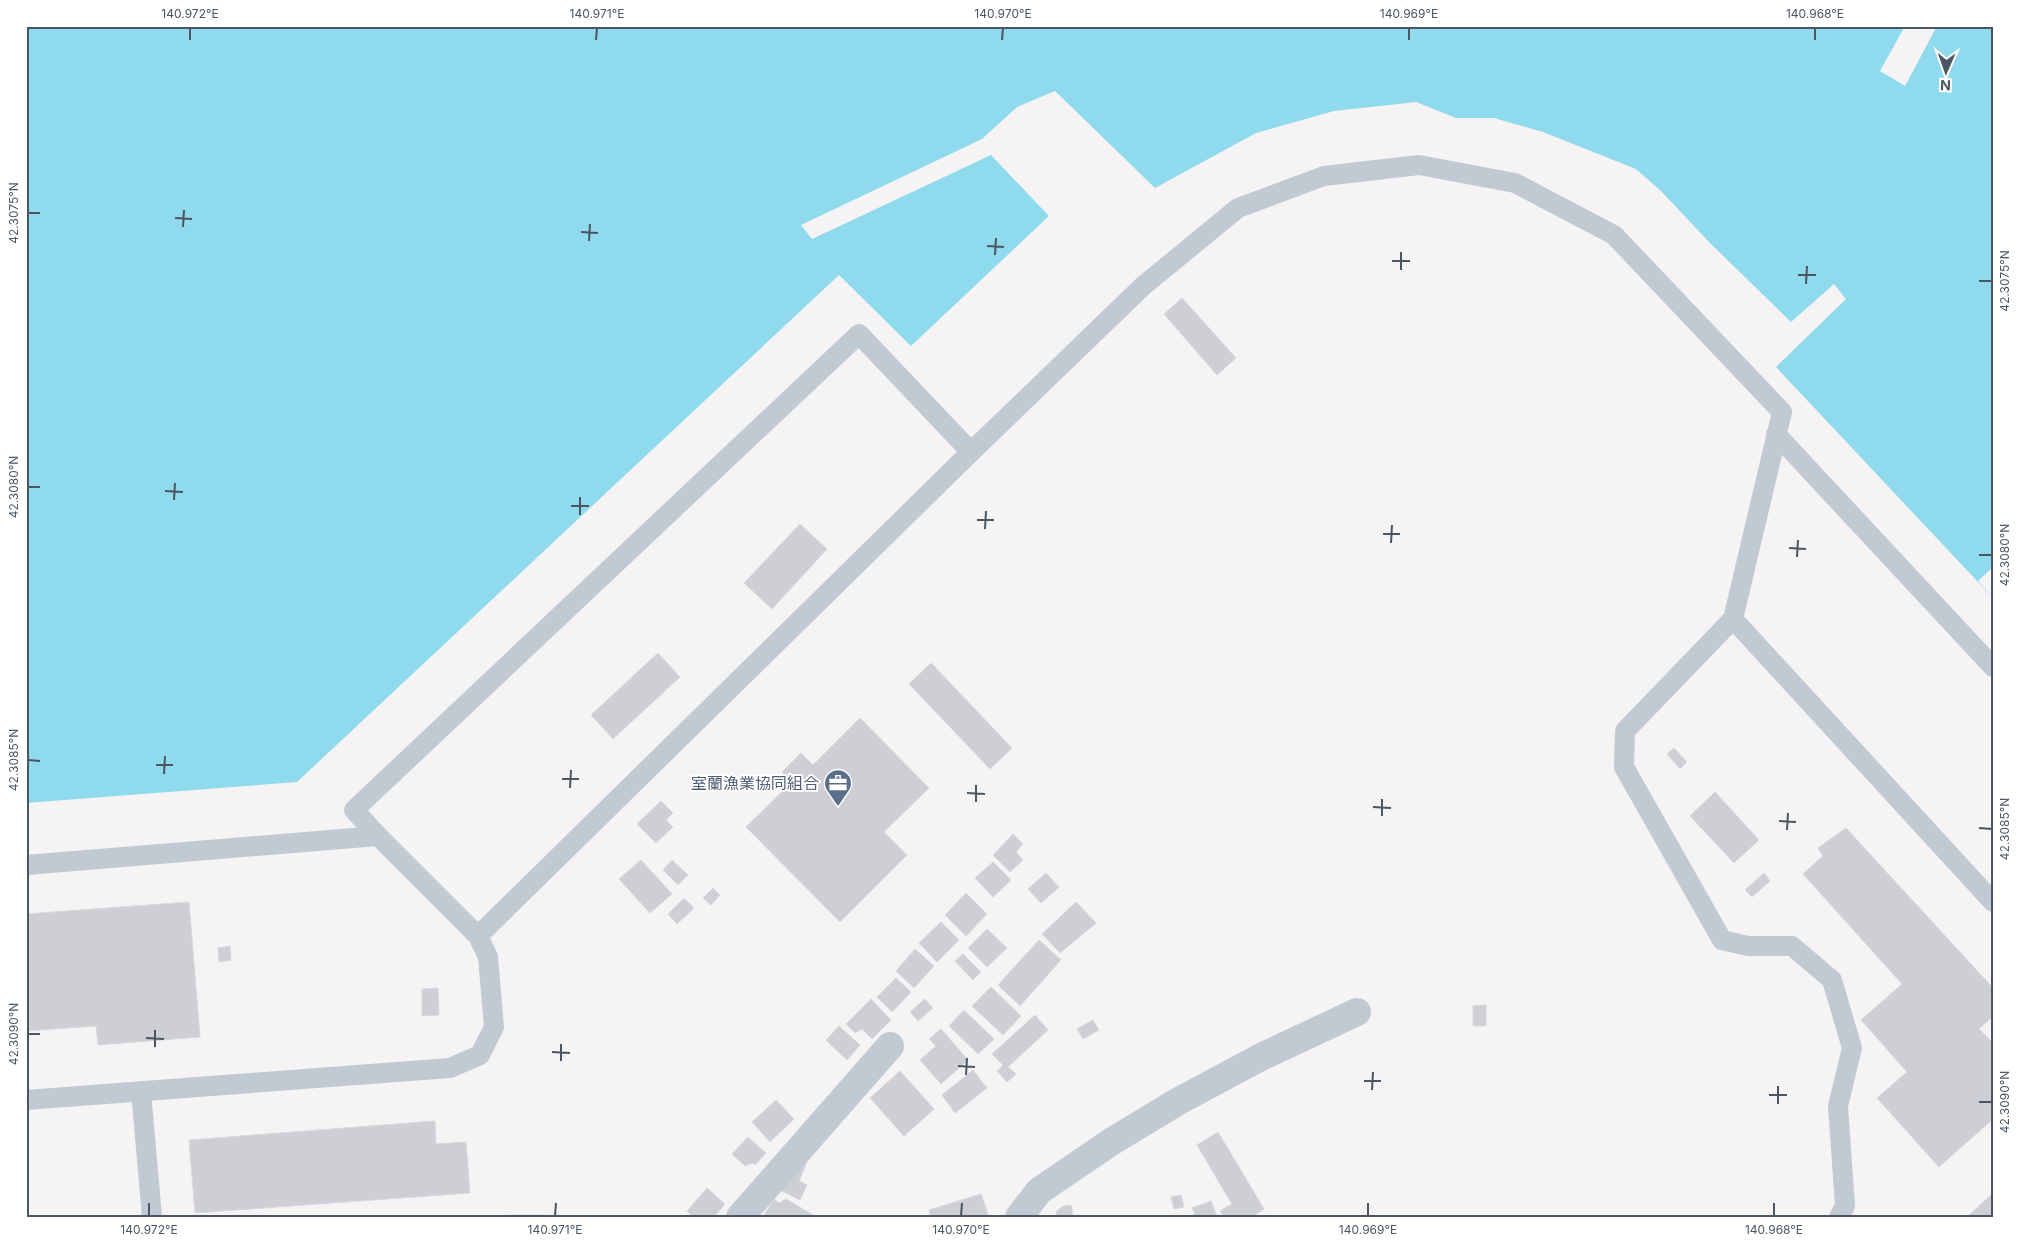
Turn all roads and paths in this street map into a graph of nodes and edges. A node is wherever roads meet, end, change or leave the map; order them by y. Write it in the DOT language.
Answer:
graph roads {
  1 [pos="1776,434"];
  2 [pos="971,452"];
  3 [pos="1733,619"];
  4 [pos="1993,667"];
  5 [pos="378,836"];
  6 [pos="26,865"];
  7 [pos="1993,902"];
  8 [pos="478,936"];
  9 [pos="1357,1012"];
  10 [pos="890,1046"];
  11 [pos="141,1092"];
  12 [pos="26,1100"];
  13 [pos="152,1217"];
  14 [pos="740,1217"];
  15 [pos="1019,1217"];
  16 [pos="1839,1217"];
  1 -- 2 [label="lane"];
  1 -- 3 [label="lane"];
  1 -- 4 [label="lane"];
  2 -- 5 [label="lane"];
  2 -- 8 [label="lane"];
  3 -- 7 [label="lane"];
  3 -- 16 [label="lane"];
  5 -- 6 [label="lane"];
  5 -- 8 [label="lane"];
  8 -- 11 [label="lane"];
  9 -- 15 [label="street"];
  10 -- 14 [label="street"];
  11 -- 12 [label="lane"];
  11 -- 13 [label="lane"];
}
